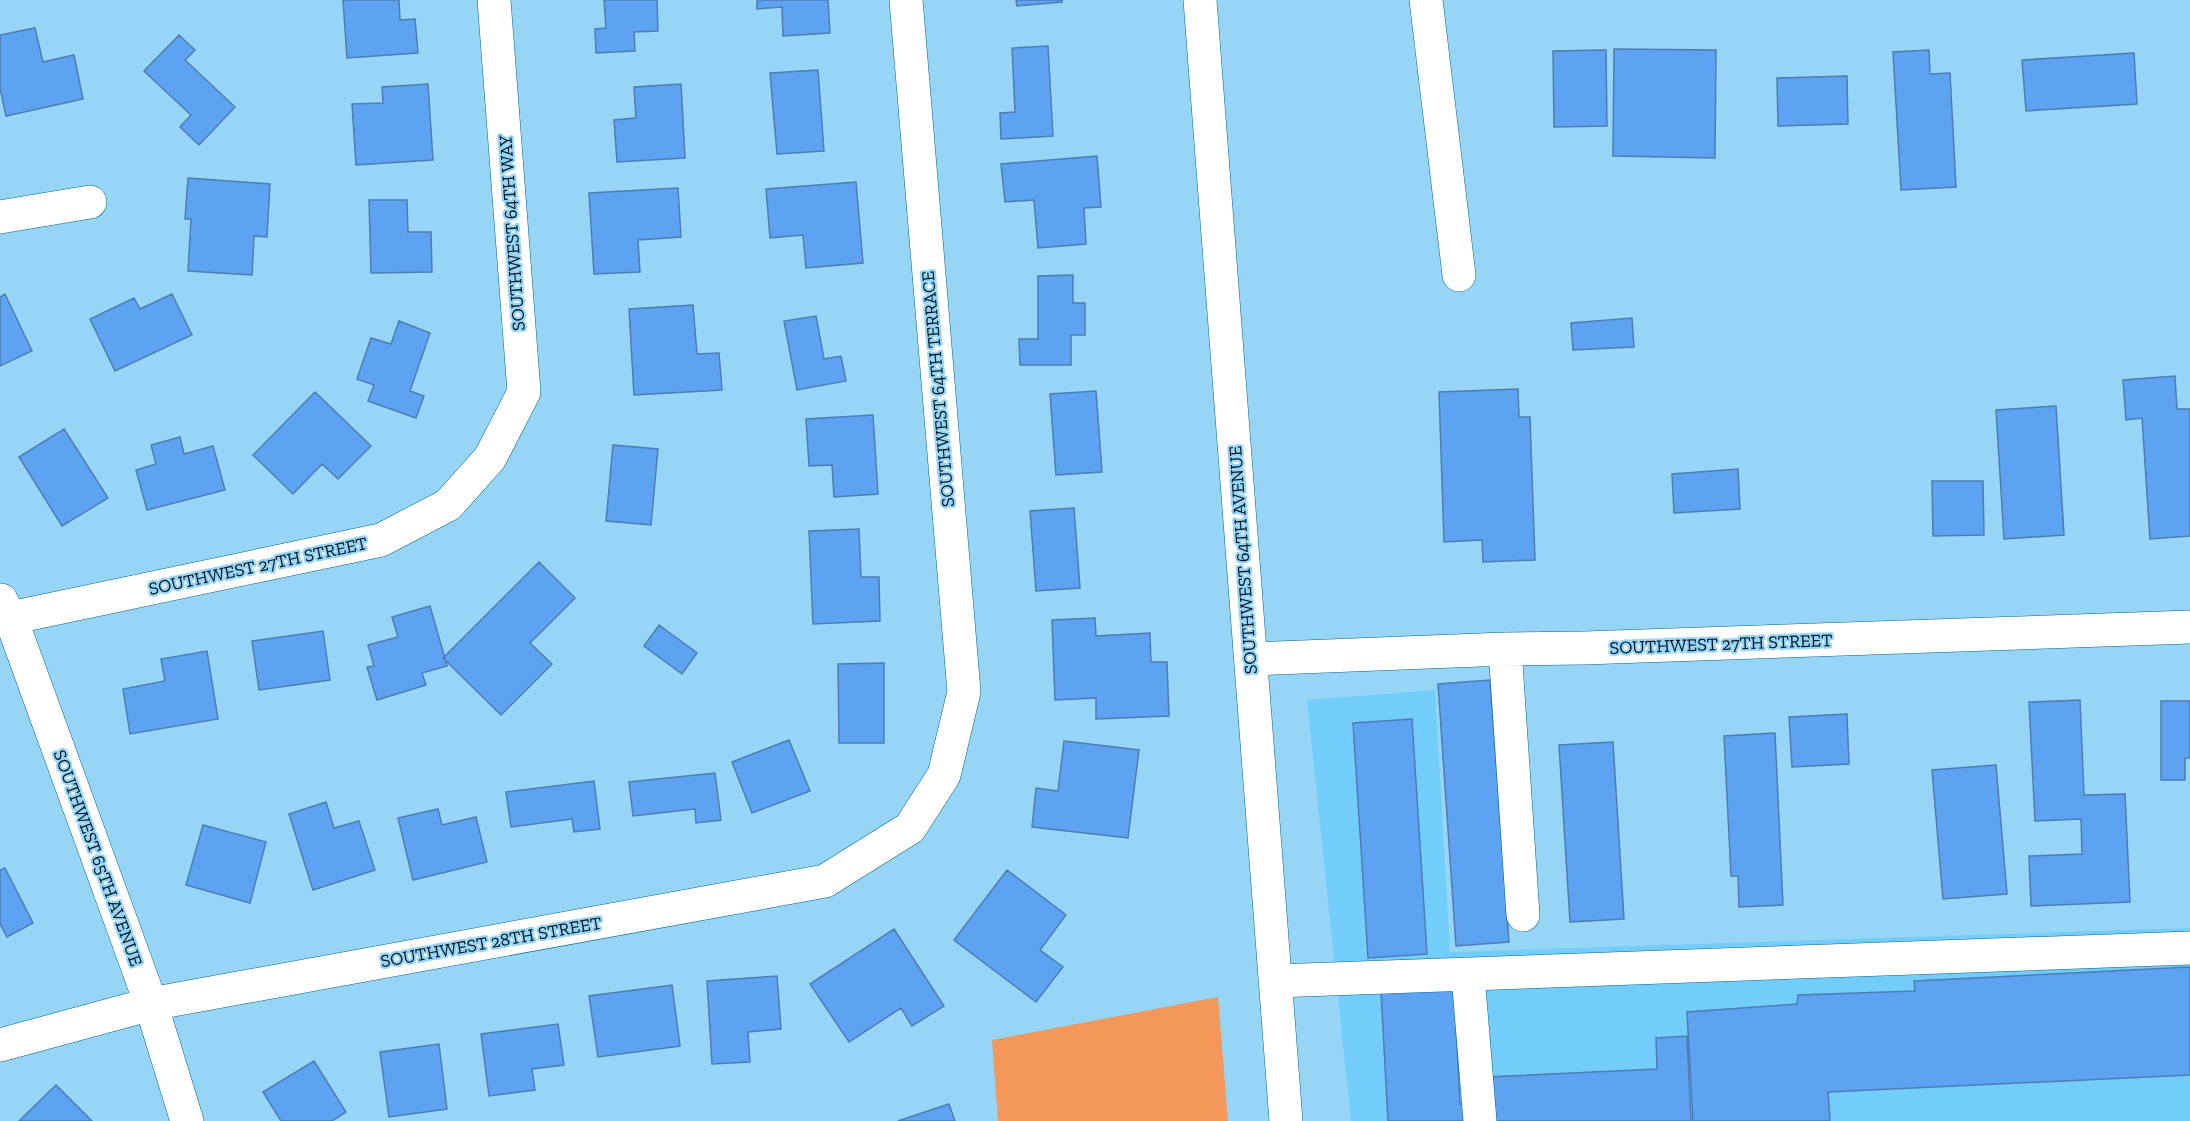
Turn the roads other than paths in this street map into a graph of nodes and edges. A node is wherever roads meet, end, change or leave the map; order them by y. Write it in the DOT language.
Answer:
graph roads {
  1 [pos="494,0"];
  2 [pos="906,0"];
  3 [pos="1200,0"];
  4 [pos="1426,0"];
  5 [pos="90,202"];
  6 [pos="0,217"];
  7 [pos="1459,275"];
  8 [pos="490,458"];
  9 [pos="4,612"];
  10 [pos="2190,627"];
  11 [pos="1505,649"];
  12 [pos="1251,659"];
  13 [pos="944,775"];
  14 [pos="1523,915"];
  15 [pos="2190,948"];
  16 [pos="1468,975"];
  17 [pos="1275,981"];
  18 [pos="152,1005"];
  19 [pos="0,1045"];
  20 [pos="187,1121"];
  21 [pos="1286,1121"];
  22 [pos="1480,1121"];
  1 -- 8 [label="street, SOUTHWEST 64TH WAY"];
  2 -- 13 [label="street, SOUTHWEST 64TH TERRACE"];
  3 -- 12 [label="street, SOUTHWEST 64TH AVENUE"];
  4 -- 7 [label="street"];
  5 -- 6 [label="street"];
  8 -- 9 [label="street, SOUTHWEST 27TH STREET"];
  9 -- 18 [label="street, SOUTHWEST 65TH AVENUE"];
  10 -- 11 [label="street, SOUTHWEST 27TH STREET"];
  11 -- 12 [label="street, SOUTHWEST 27TH STREET"];
  11 -- 14 [label="street"];
  12 -- 17 [label="street, SOUTHWEST 64TH AVENUE"];
  13 -- 18 [label="street, SOUTHWEST 28TH STREET"];
  15 -- 16 [label="street"];
  16 -- 17 [label="street"];
  16 -- 22 [label="street"];
  17 -- 21 [label="street, SOUTHWEST 64TH AVENUE"];
  18 -- 19 [label="street, SOUTHWEST 28TH STREET"];
  18 -- 20 [label="street, SOUTHWEST 65TH AVENUE"];
}
